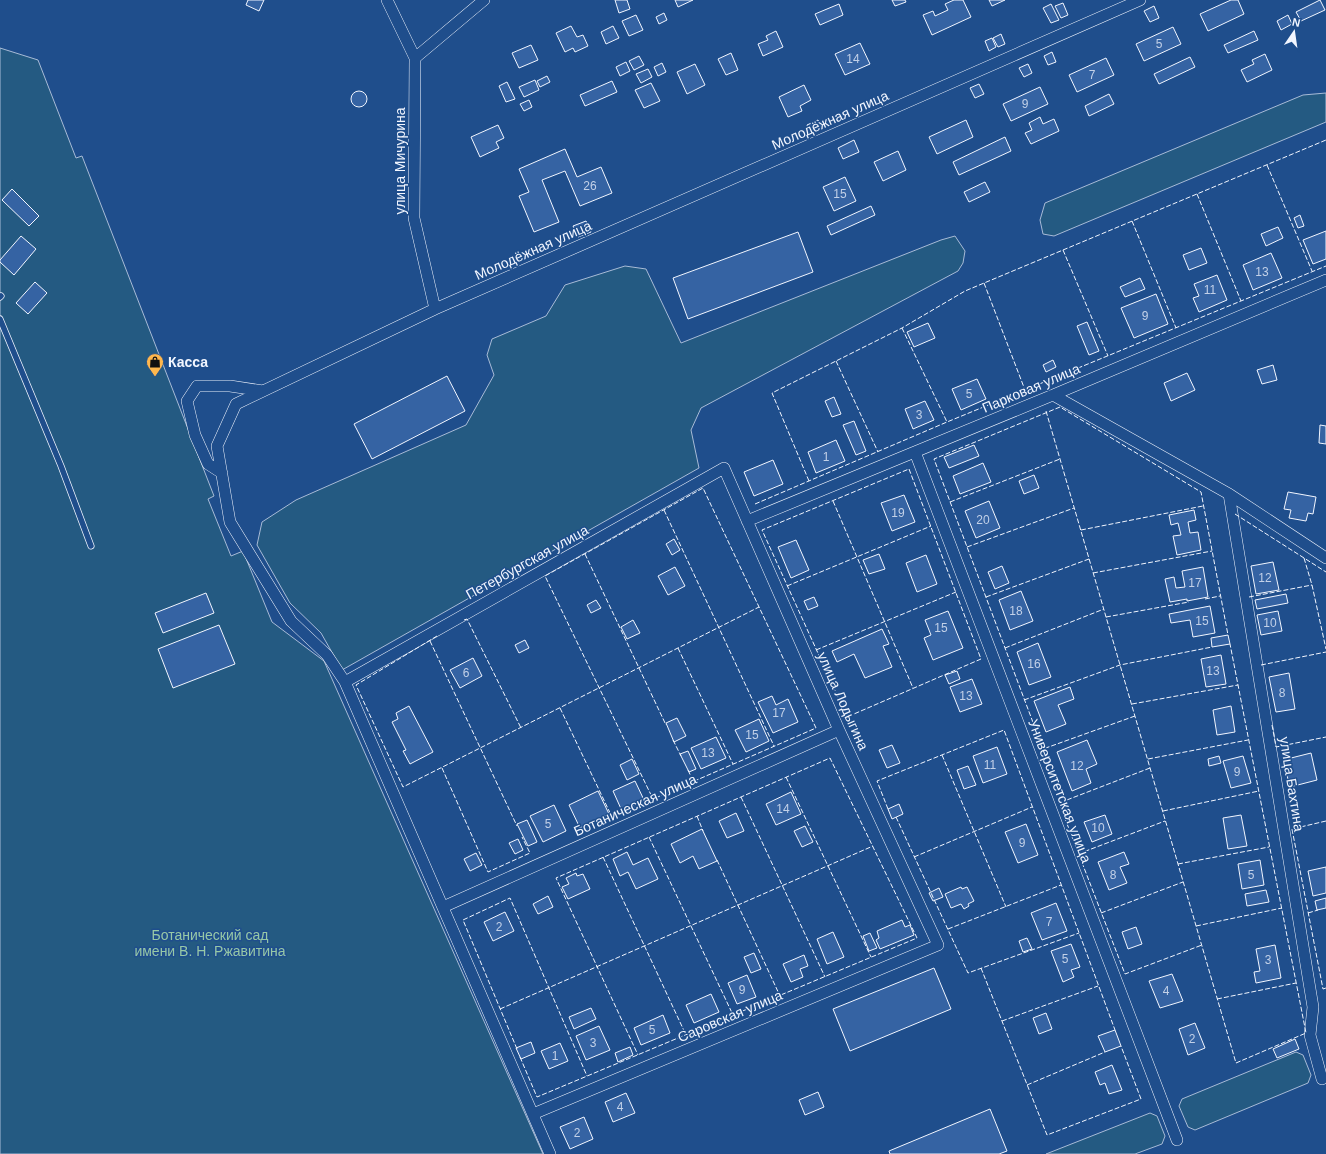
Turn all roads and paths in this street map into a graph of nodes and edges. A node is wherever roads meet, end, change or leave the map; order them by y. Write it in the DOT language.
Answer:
graph roads {
  1 [pos="387,0"];
  2 [pos="484,0"];
  3 [pos="1140,0"];
  4 [pos="415,58"];
  5 [pos="1326,280"];
  6 [pos="435,309"];
  7 [pos="0,319"];
  8 [pos="263,391"];
  9 [pos="1053,395"];
  10 [pos="914,452"];
  11 [pos="724,468"];
  12 [pos="222,473"];
  13 [pos="1229,494"];
  14 [pos="747,521"];
  15 [pos="92,546"];
  16 [pos="1326,558"];
  17 [pos="345,682"];
  18 [pos="839,730"];
  19 [pos="443,907"];
  20 [pos="938,945"];
  21 [pos="1323,1074"];
  22 [pos="533,1114"];
  23 [pos="1177,1140"];
  24 [pos="550,1154"];
  1 -- 4 [label="street, улица Мичурина"];
  2 -- 4 [label="street"];
  3 -- 6 [label="street, Молодёжная улица"];
  4 -- 6 [label="street, улица Мичурина"];
  5 -- 9 [label="street, Парковая улица"];
  6 -- 8 [label="street, Молодёжная улица"];
  7 -- 15 [label="lane"];
  8 -- 12 [label="street, Молодёжная улица"];
  8 -- 12 [label="street"];
  9 -- 10 [label="street, Парковая улица"];
  9 -- 13 [label="street"];
  10 -- 14 [label="street, Парковая улица"];
  10 -- 23 [label="street, Университетская улица"];
  11 -- 14 [label="street, улица Лодыгина"];
  11 -- 17 [label="street, Петербургская улица"];
  12 -- 17 [label="street, Молодёжная улица"];
  13 -- 16 [label="street"];
  13 -- 21 [label="street, улица Бахтина"];
  14 -- 18 [label="street, улица Лодыгина"];
  17 -- 19 [label="street, Молодёжная улица"];
  18 -- 19 [label="street, Ботаническая улица"];
  18 -- 20 [label="street, улица Лодыгина"];
  19 -- 22 [label="street, Молодёжная улица"];
  20 -- 22 [label="street, Саровская улица"];
  22 -- 24 [label="street, Молодёжная улица"];
}
